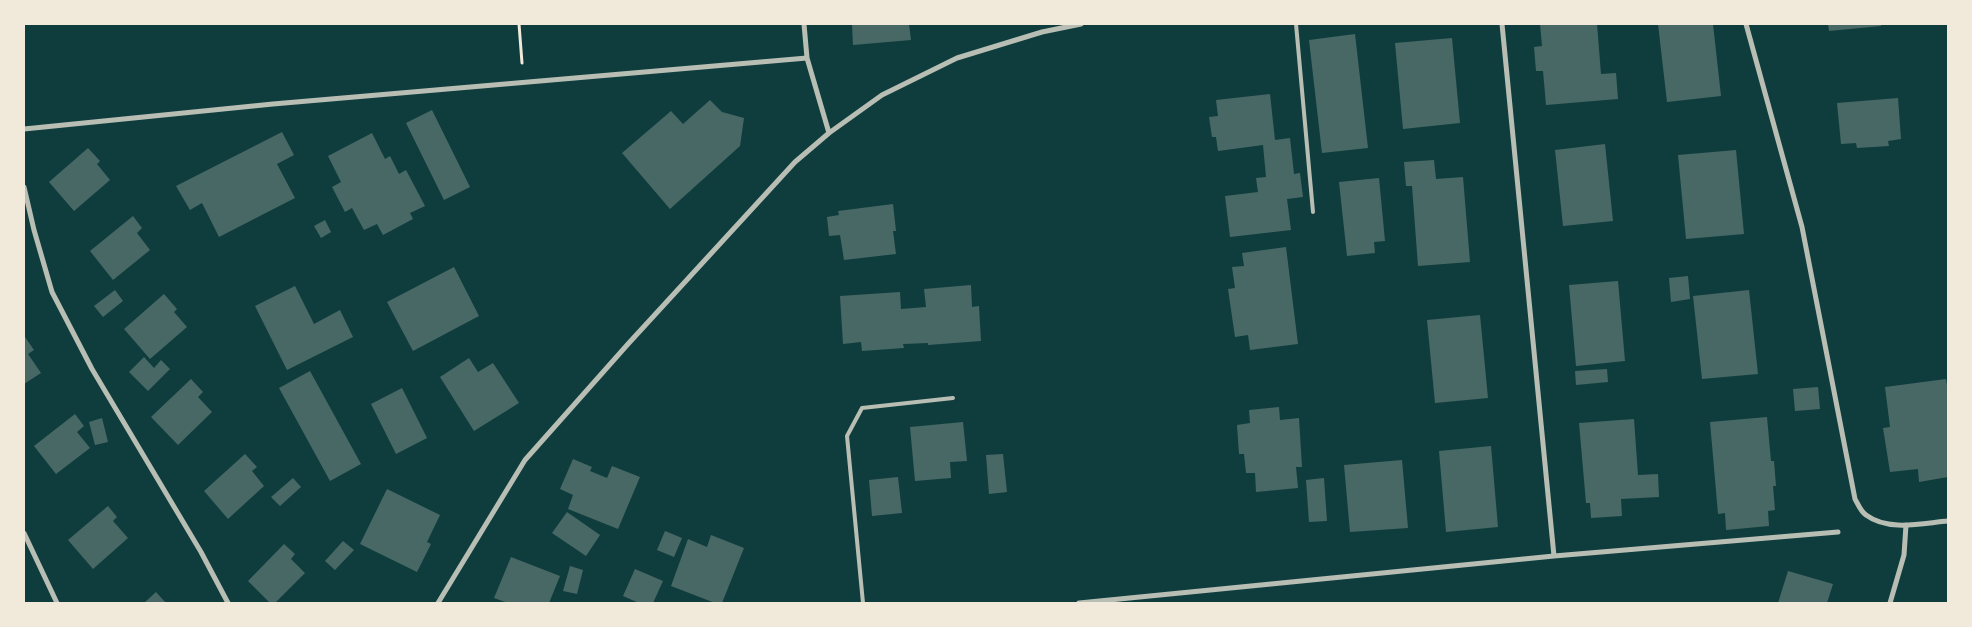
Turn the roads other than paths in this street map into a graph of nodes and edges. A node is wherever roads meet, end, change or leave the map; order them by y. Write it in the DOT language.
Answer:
graph roads {
  1 [pos="804,24"];
  2 [pos="1081,24"];
  3 [pos="1296,24"];
  4 [pos="1502,24"];
  5 [pos="1746,24"];
  6 [pos="807,58"];
  7 [pos="24,129"];
  8 [pos="829,133"];
  9 [pos="24,187"];
  10 [pos="1313,212"];
  11 [pos="953,398"];
  12 [pos="1948,521"];
  13 [pos="1906,525"];
  14 [pos="1838,532"];
  15 [pos="24,533"];
  16 [pos="1554,556"];
  17 [pos="57,603"];
  18 [pos="228,603"];
  19 [pos="438,603"];
  20 [pos="863,603"];
  21 [pos="1078,603"];
  22 [pos="1890,603"];
  1 -- 6 [label="street"];
  2 -- 8 [label="street"];
  3 -- 10 [label="lane"];
  4 -- 16 [label="street"];
  5 -- 13 [label="street"];
  6 -- 7 [label="street"];
  6 -- 8 [label="street"];
  8 -- 19 [label="street"];
  9 -- 18 [label="street"];
  11 -- 20 [label="lane"];
  12 -- 13 [label="street"];
  13 -- 22 [label="street"];
  14 -- 16 [label="street"];
  15 -- 17 [label="street"];
  16 -- 21 [label="street"];
}
